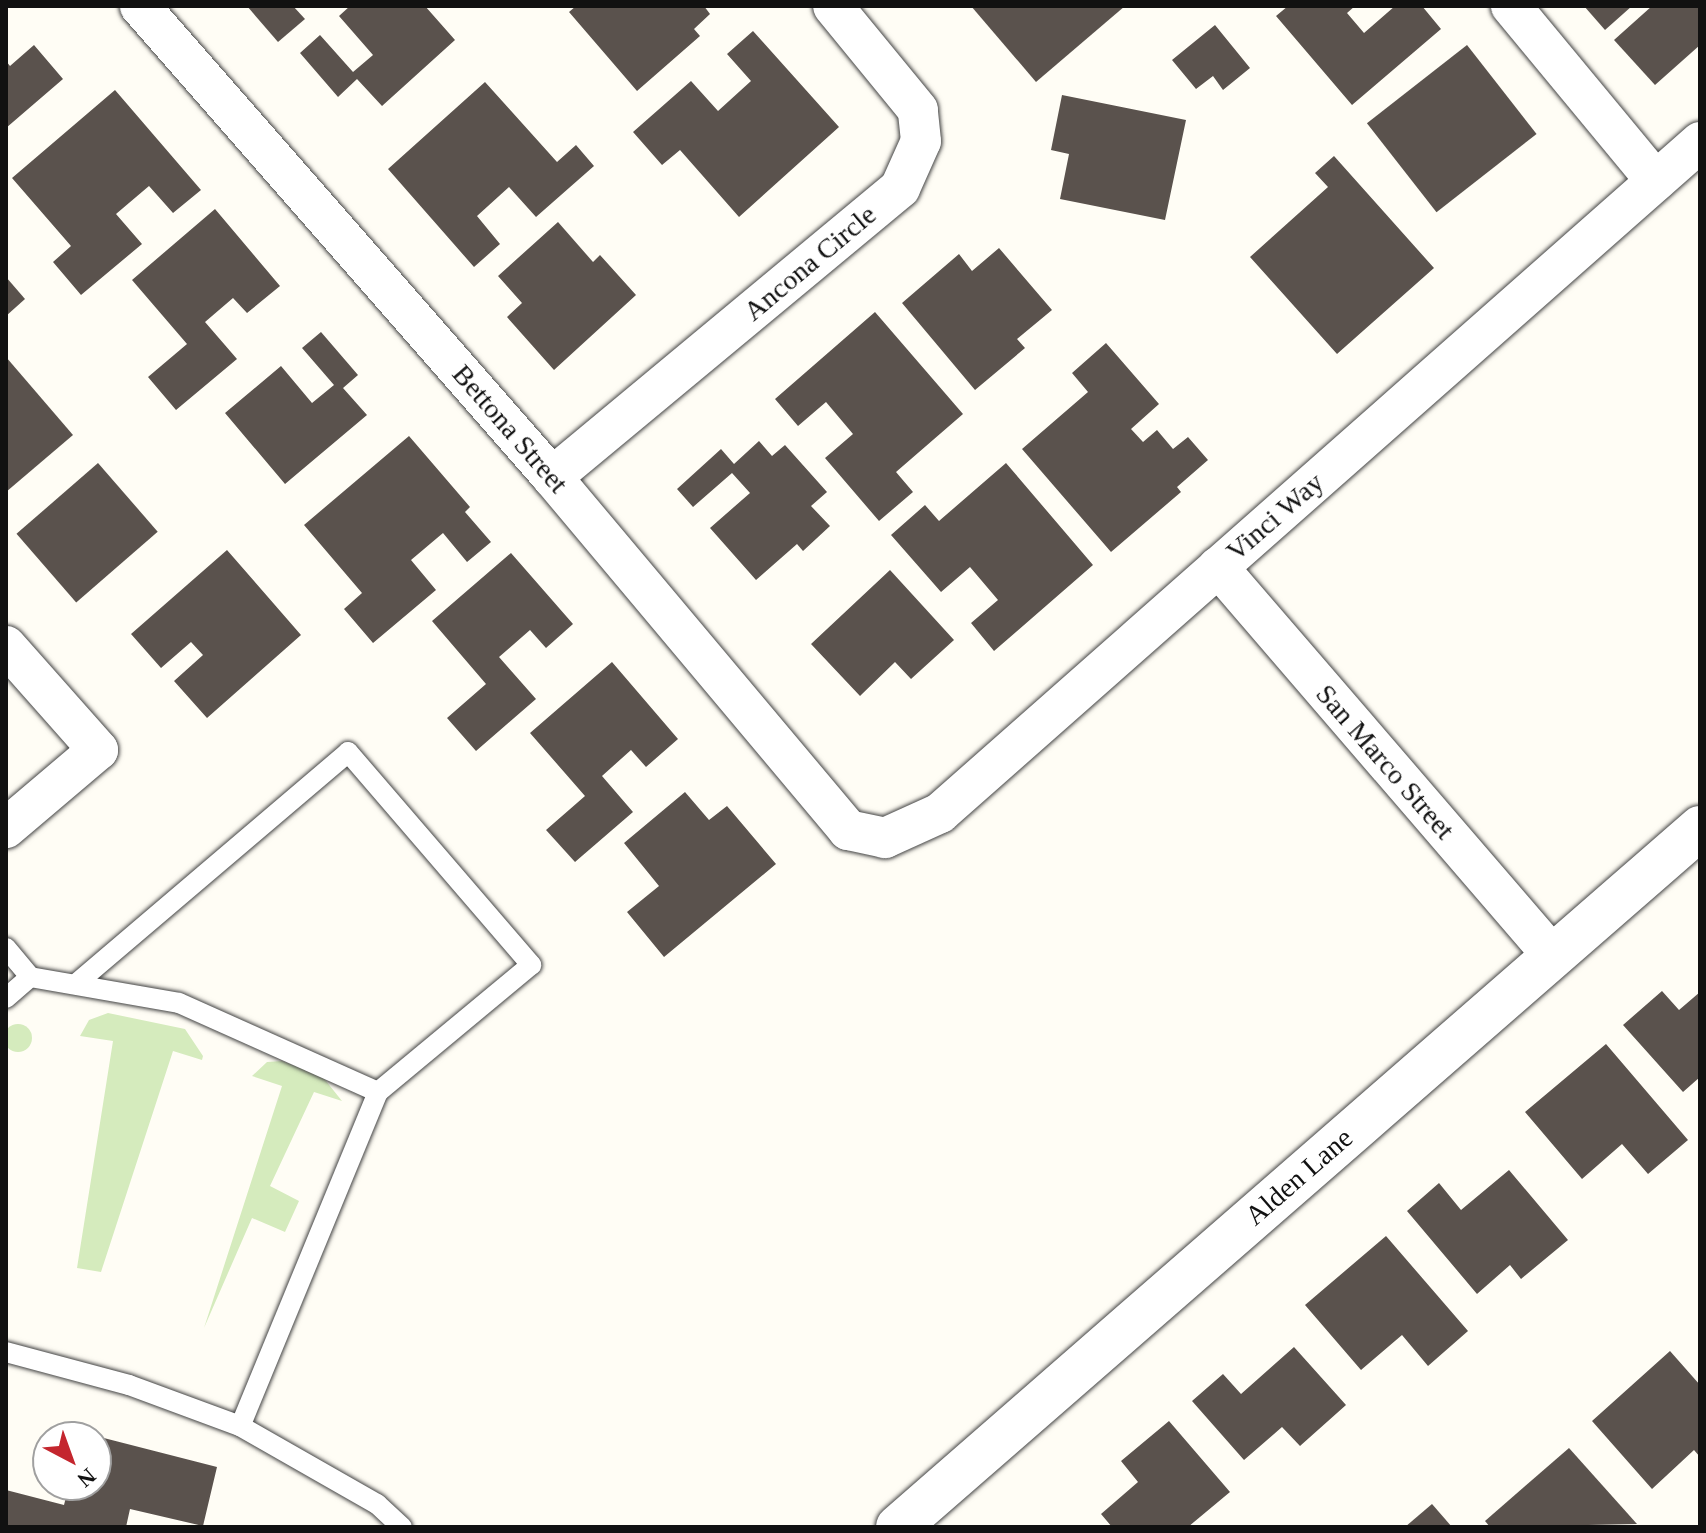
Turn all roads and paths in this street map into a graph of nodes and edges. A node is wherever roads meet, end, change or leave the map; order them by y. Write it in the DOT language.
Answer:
graph roads {
  1 [pos="140,6"];
  2 [pos="833,6"];
  3 [pos="1511,6"];
  4 [pos="1700,142"];
  5 [pos="1656,181"];
  6 [pos="552,477"];
  7 [pos="1218,567"];
  8 [pos="6,646"];
  9 [pos="6,828"];
  10 [pos="1700,828"];
  11 [pos="885,838"];
  12 [pos="6,948"];
  13 [pos="1553,956"];
  14 [pos="30,977"];
  15 [pos="77,983"];
  16 [pos="6,998"];
  17 [pos="378,1092"];
  18 [pos="6,1352"];
  19 [pos="240,1426"];
  20 [pos="402,1527"];
  21 [pos="898,1527"];
  1 -- 6 [label="street, Bettona Street"];
  2 -- 6 [label="street, Ancona Circle"];
  3 -- 5 [label="street"];
  4 -- 5 [label="street, Vinci Way"];
  5 -- 7 [label="street, Vinci Way"];
  6 -- 11 [label="street, Bettona Street"];
  7 -- 11 [label="street, Vinci Way"];
  7 -- 13 [label="street, San Marco Street"];
  8 -- 9 [label="street"];
  10 -- 13 [label="street, Alden Lane"];
  12 -- 14 [label="lane"];
  13 -- 21 [label="street, Alden Lane"];
  14 -- 15 [label="lane"];
  14 -- 16 [label="lane"];
  15 -- 17 [label="lane"];
  15 -- 17 [label="lane"];
  17 -- 19 [label="lane"];
  18 -- 19 [label="lane"];
  19 -- 20 [label="lane"];
}
